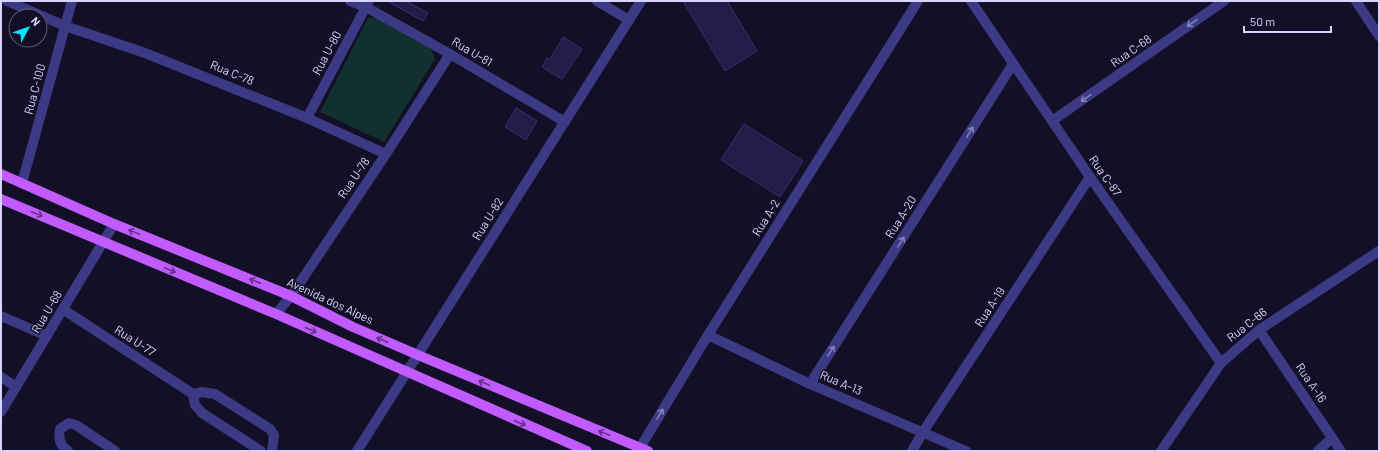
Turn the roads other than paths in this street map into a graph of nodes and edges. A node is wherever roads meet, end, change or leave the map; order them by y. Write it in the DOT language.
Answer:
graph roads {
  1 [pos="7,1"];
  2 [pos="72,1"];
  3 [pos="350,1"];
  4 [pos="597,1"];
  5 [pos="641,1"];
  6 [pos="918,1"];
  7 [pos="1224,1"];
  8 [pos="1356,1"];
  9 [pos="974,2"];
  10 [pos="367,4"];
  11 [pos="629,20"];
  12 [pos="65,26"];
  13 [pos="1379,36"];
  14 [pos="450,54"];
  15 [pos="1013,64"];
  16 [pos="307,118"];
  17 [pos="1052,121"];
  18 [pos="565,122"];
  19 [pos="386,154"];
  20 [pos="1,174"];
  21 [pos="1090,177"];
  22 [pos="22,183"];
  23 [pos="1,199"];
  24 [pos="114,224"];
  25 [pos="104,242"];
  26 [pos="1379,251"];
  27 [pos="291,296"];
  28 [pos="64,310"];
  29 [pos="276,314"];
  30 [pos="1,316"];
  31 [pos="1259,330"];
  32 [pos="708,335"];
  33 [pos="48,336"];
  34 [pos="418,355"];
  35 [pos="1221,363"];
  36 [pos="407,373"];
  37 [pos="1,378"];
  38 [pos="810,384"];
  39 [pos="16,387"];
  40 [pos="193,394"];
  41 [pos="1,412"];
  42 [pos="923,432"];
  43 [pos="1332,438"];
  44 [pos="642,450"];
  45 [pos="68,451"];
  46 [pos="115,451"];
  47 [pos="261,451"];
  48 [pos="272,451"];
  49 [pos="357,451"];
  50 [pos="587,451"];
  51 [pos="912,451"];
  52 [pos="966,451"];
  53 [pos="1161,451"];
  54 [pos="1318,451"];
  55 [pos="1341,451"];
  1 -- 12 [label="street, Rua C-78"];
  2 -- 12 [label="street, Rua C-100"];
  3 -- 10 [label="street, Rua U-81"];
  4 -- 11 [label="street"];
  5 -- 11 [label="street, Rua U-82"];
  6 -- 32 [label="street, Rua A-2"];
  7 -- 17 [label="street, Rua C-68, one-way"];
  8 -- 13 [label="street"];
  9 -- 15 [label="street, Rua C-87"];
  10 -- 14 [label="street, Rua U-81"];
  10 -- 16 [label="street, Rua U-80"];
  11 -- 18 [label="street, Rua U-82"];
  12 -- 16 [label="street, Rua C-78"];
  12 -- 22 [label="street, Rua C-100"];
  14 -- 18 [label="street, Rua U-81"];
  14 -- 19 [label="street, Rua U-78"];
  15 -- 17 [label="street, Rua C-87"];
  38 -- 15 [label="street, Rua A-20, one-way"];
  16 -- 19 [label="street, Rua C-78"];
  17 -- 21 [label="street, Rua C-87"];
  18 -- 34 [label="street, Rua U-82"];
  19 -- 27 [label="street, Rua U-78"];
  20 -- 22 [label="main road, Avenida dos Alpes"];
  21 -- 35 [label="street, Rua C-87"];
  21 -- 42 [label="street, Rua A-19"];
  22 -- 24 [label="main road, Avenida dos Alpes"];
  23 -- 25 [label="main road, one-way"];
  24 -- 25 [label="street, Rua U-68"];
  27 -- 24 [label="main road, Avenida dos Alpes, one-way"];
  25 -- 28 [label="street, Rua U-68"];
  25 -- 29 [label="main road, one-way"];
  26 -- 31 [label="street, Rua C-66"];
  27 -- 29 [label="street, Rua U-78"];
  34 -- 27 [label="main road, Avenida dos Alpes, one-way"];
  28 -- 33 [label="street, Rua U-68"];
  28 -- 40 [label="street, Rua U-77"];
  29 -- 36 [label="main road, one-way"];
  30 -- 33 [label="street"];
  31 -- 35 [label="street, Rua C-66"];
  31 -- 43 [label="street, Rua A-16"];
  32 -- 38 [label="street, Rua A-13"];
  44 -- 32 [label="street, Rua A-2, one-way"];
  33 -- 39 [label="street, Rua U-68"];
  34 -- 36 [label="street, Rua U-82"];
  44 -- 34 [label="main road, Avenida dos Alpes, one-way"];
  35 -- 53 [label="street, Rua C-66"];
  36 -- 49 [label="street, Rua U-82"];
  36 -- 50 [label="main road, one-way"];
  37 -- 39 [label="street"];
  38 -- 42 [label="street, Rua A-13"];
  39 -- 41 [label="street, Rua U-68"];
  40 -- 47 [label="street"];
  40 -- 48 [label="street"];
  42 -- 51 [label="street, Rua A-19"];
  42 -- 52 [label="street, Rua A-13"];
  43 -- 54 [label="street"];
  43 -- 55 [label="street, Rua A-16"];
  45 -- 46 [label="street"];
}
